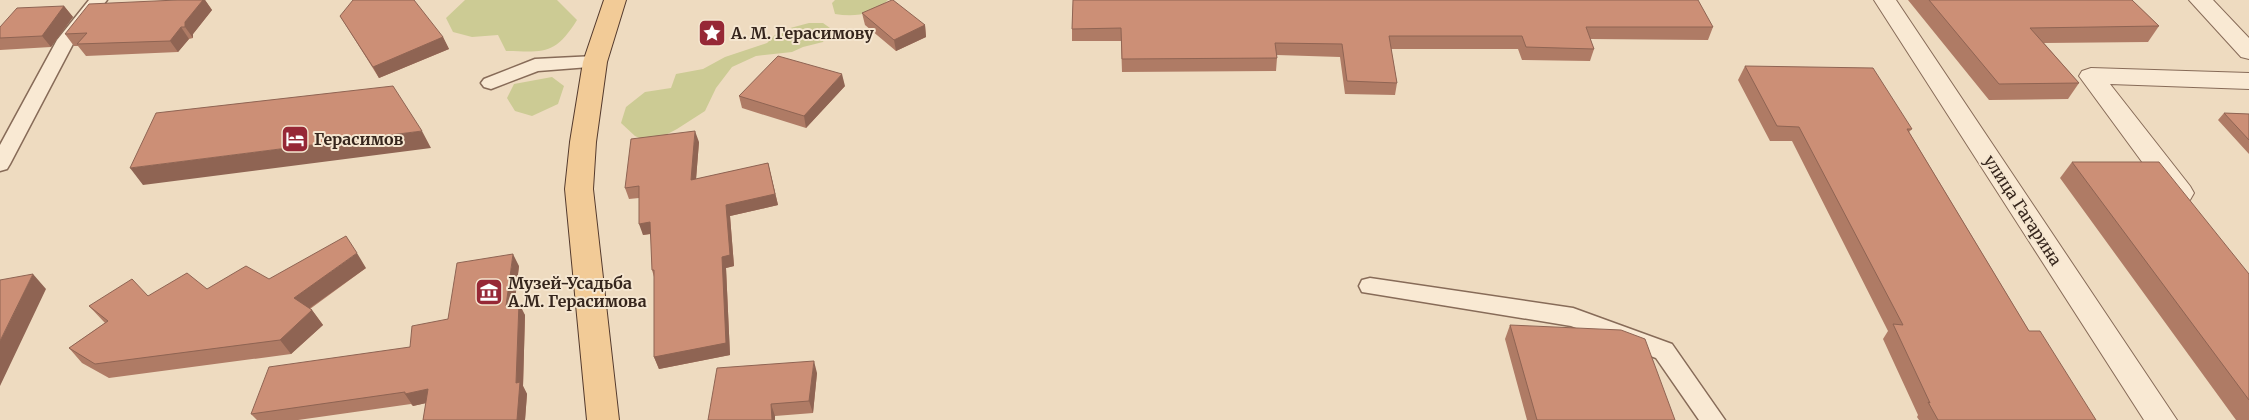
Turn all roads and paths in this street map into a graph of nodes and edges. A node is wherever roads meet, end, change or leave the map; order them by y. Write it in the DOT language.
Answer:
graph roads {
  1 [pos="98,0"];
  2 [pos="615,0"];
  3 [pos="1885,0"];
  4 [pos="2200,0"];
  5 [pos="2249,52"];
  6 [pos="596,62"];
  7 [pos="2249,81"];
  8 [pos="491,83"];
  9 [pos="0,164"];
  10 [pos="2196,214"];
  11 [pos="1370,286"];
  12 [pos="603,420"];
  13 [pos="1713,420"];
  14 [pos="2161,420"];
  1 -- 9 [label="lane"];
  2 -- 6 [label="main road"];
  3 -- 14 [label="street, улица Гагарина"];
  4 -- 5 [label="street"];
  6 -- 8 [label="lane"];
  6 -- 12 [label="main road"];
  7 -- 10 [label="street"];
  11 -- 13 [label="lane"];
}
